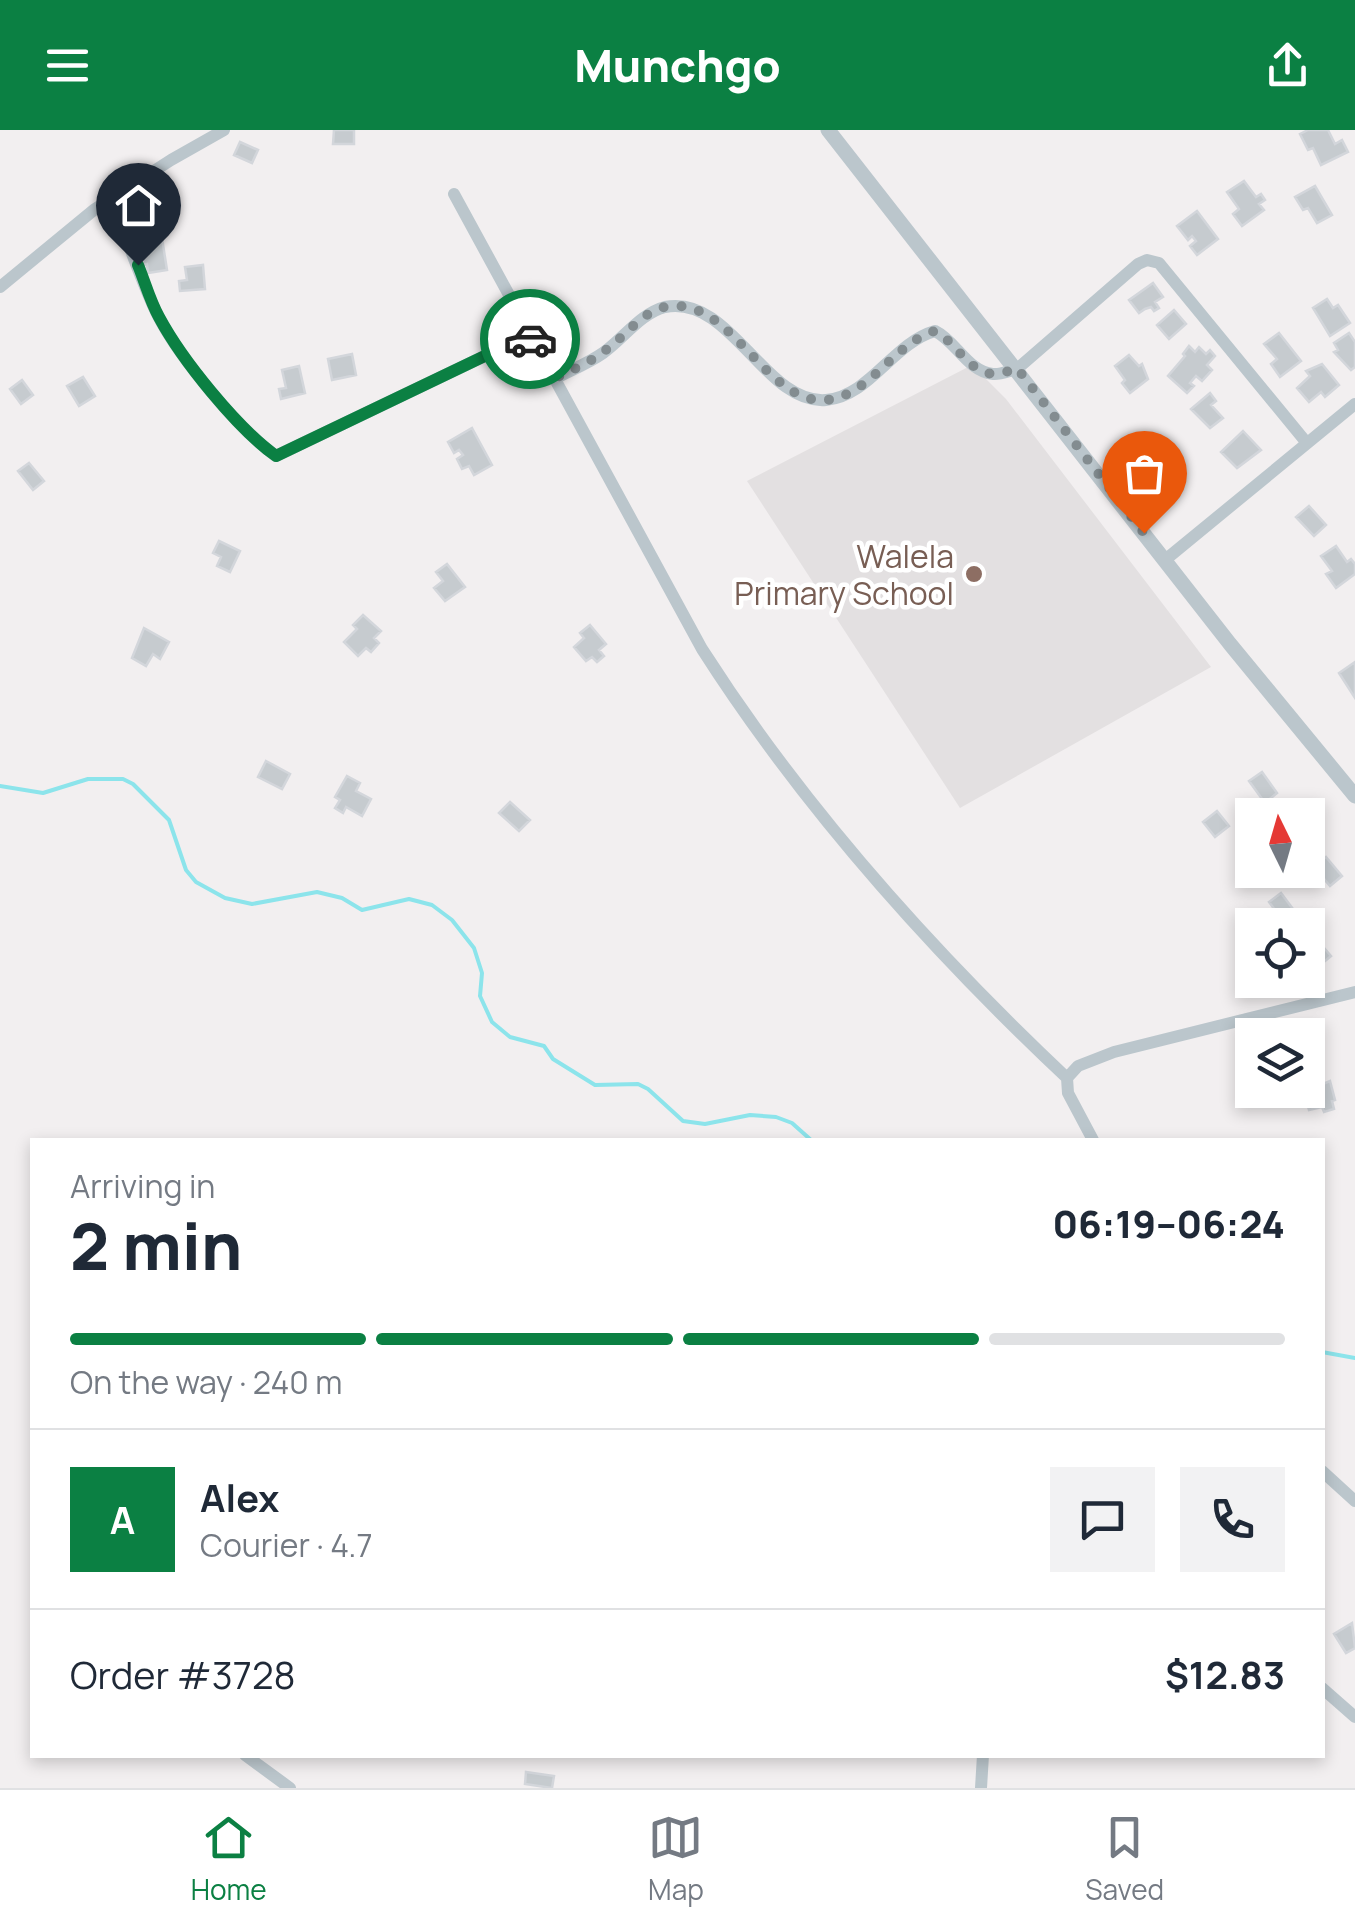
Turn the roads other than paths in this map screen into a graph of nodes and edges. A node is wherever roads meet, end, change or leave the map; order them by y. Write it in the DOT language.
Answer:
graph roads {
  1 [pos="224,130"];
  2 [pos="828,130"];
  3 [pos="454,194"];
  4 [pos="111,199"];
  5 [pos="0,287"];
  6 [pos="535,338"];
  7 [pos="1017,368"];
  8 [pos="556,378"];
  9 [pos="1355,404"];
  10 [pos="1306,442"];
  11 [pos="1166,560"];
  12 [pos="1355,796"];
  13 [pos="1355,992"];
  14 [pos="1067,1078"];
  15 [pos="1092,1138"];
  16 [pos="1325,1474"];
  17 [pos="1355,1501"];
  18 [pos="1325,1691"];
  19 [pos="1355,1717"];
  20 [pos="249,1758"];
  21 [pos="983,1758"];
  22 [pos="290,1788"];
  23 [pos="981,1788"];
  1 -- 4 [label="street"];
  2 -- 7 [label="street"];
  3 -- 6 [label="street"];
  4 -- 5 [label="street"];
  4 -- 6 [label="street"];
  6 -- 8 [label="street"];
  7 -- 8 [label="street"];
  7 -- 10 [label="street"];
  7 -- 11 [label="street"];
  8 -- 14 [label="street"];
  9 -- 10 [label="street"];
  10 -- 11 [label="street"];
  11 -- 12 [label="street"];
  13 -- 14 [label="street"];
  14 -- 15 [label="street"];
  16 -- 17 [label="street"];
  18 -- 19 [label="street"];
  20 -- 22 [label="street"];
  21 -- 23 [label="street"];
}
